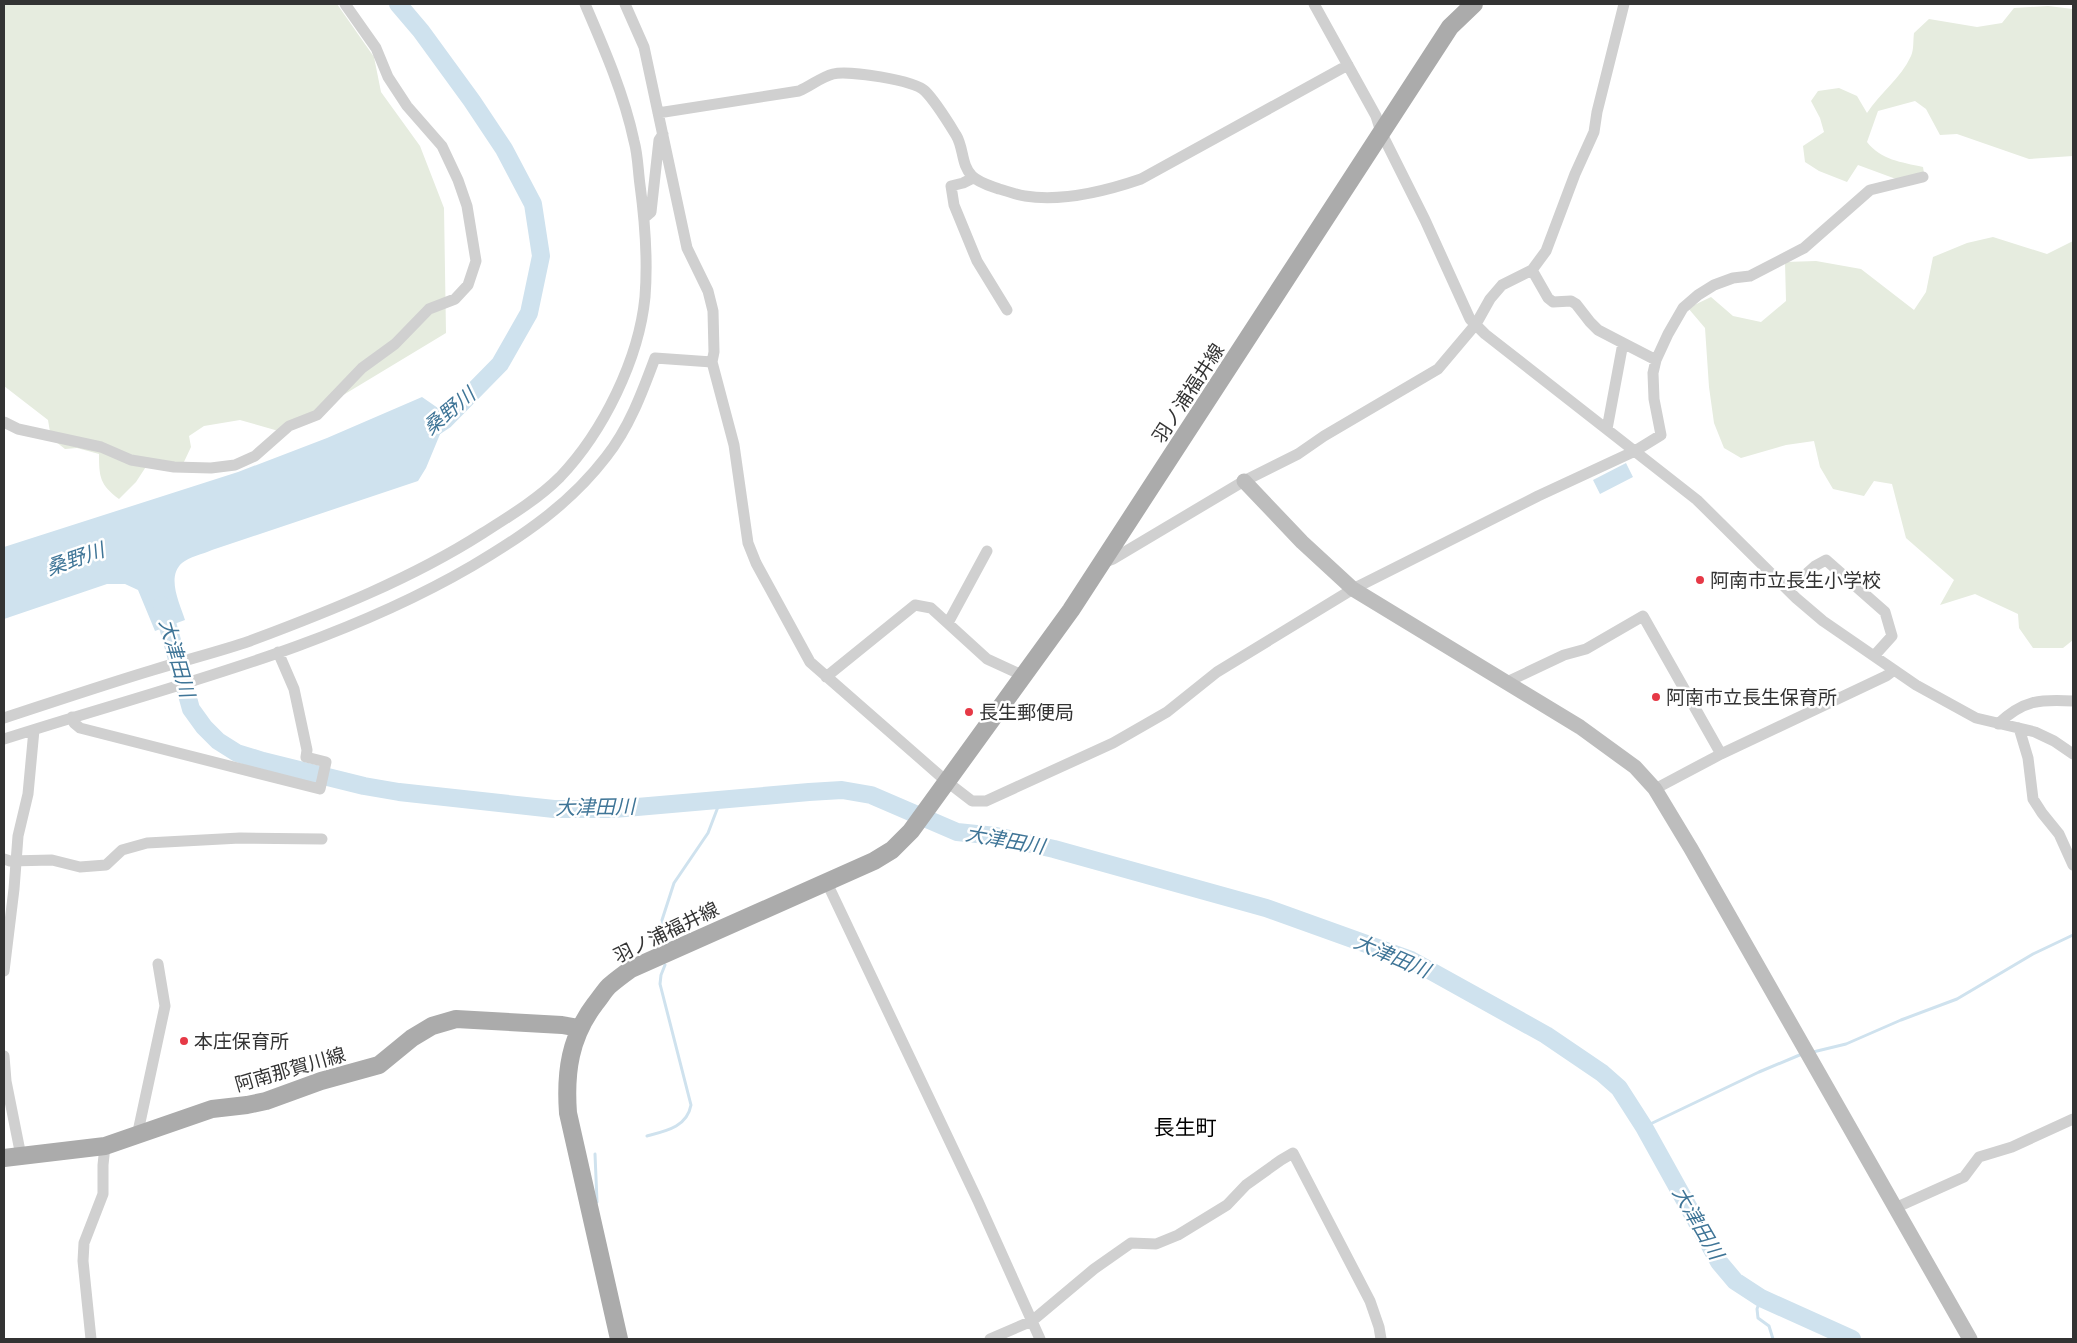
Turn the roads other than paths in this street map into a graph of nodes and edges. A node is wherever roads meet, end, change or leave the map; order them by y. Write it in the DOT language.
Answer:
graph roads {
  1 [pos="345,4"];
  2 [pos="585,4"];
  3 [pos="625,4"];
  4 [pos="1314,4"];
  5 [pos="1474,4"];
  6 [pos="1624,4"];
  7 [pos="1348,65"];
  8 [pos="658,113"];
  9 [pos="1381,132"];
  10 [pos="663,134"];
  11 [pos="1923,177"];
  12 [pos="973,178"];
  13 [pos="644,218"];
  14 [pos="1532,270"];
  15 [pos="1007,310"];
  16 [pos="1476,324"];
  17 [pos="1623,342"];
  18 [pos="1656,360"];
  19 [pos="712,362"];
  20 [pos="4,422"];
  21 [pos="1607,429"];
  22 [pos="1635,451"];
  23 [pos="1244,481"];
  24 [pos="987,551"];
  25 [pos="1102,563"];
  26 [pos="1353,589"];
  27 [pos="1788,590"];
  28 [pos="948,623"];
  29 [pos="278,652"];
  30 [pos="1874,656"];
  31 [pos="1894,670"];
  32 [pos="1024,676"];
  33 [pos="826,677"];
  34 [pos="1506,682"];
  35 [pos="2073,701"];
  36 [pos="72,717"];
  37 [pos="4,718"];
  38 [pos="1998,724"];
  39 [pos="2019,728"];
  40 [pos="34,730"];
  41 [pos="4,740"];
  42 [pos="1721,754"];
  43 [pos="2073,754"];
  44 [pos="946,781"];
  45 [pos="1655,789"];
  46 [pos="322,839"];
  47 [pos="4,859"];
  48 [pos="16,861"];
  49 [pos="2073,865"];
  50 [pos="827,883"];
  51 [pos="158,964"];
  52 [pos="4,971"];
  53 [pos="579,1028"];
  54 [pos="4,1056"];
  55 [pos="2073,1119"];
  56 [pos="142,1134"];
  57 [pos="105,1146"];
  58 [pos="12,1157"];
  59 [pos="1895,1208"];
  60 [pos="1032,1321"];
  61 [pos="91,1339"];
  62 [pos="619,1339"];
  63 [pos="990,1339"];
  64 [pos="1040,1339"];
  65 [pos="1380,1339"];
  66 [pos="1970,1339"];
  1 -- 20 [label="street"];
  2 -- 13 [label="street"];
  3 -- 8 [label="street"];
  4 -- 7 [label="street"];
  5 -- 9 [label="main road, 羽ノ浦福井線"];
  6 -- 14 [label="street"];
  7 -- 9 [label="street"];
  7 -- 12 [label="street"];
  8 -- 10 [label="street"];
  8 -- 12 [label="street"];
  9 -- 16 [label="street"];
  9 -- 25 [label="main road, 羽ノ浦福井線"];
  10 -- 13 [label="street"];
  10 -- 19 [label="street"];
  11 -- 18 [label="street"];
  12 -- 15 [label="street"];
  13 -- 37 [label="street"];
  14 -- 16 [label="street"];
  14 -- 17 [label="street"];
  16 -- 21 [label="street"];
  16 -- 23 [label="street"];
  17 -- 18 [label="street"];
  17 -- 21 [label="street"];
  18 -- 22 [label="street"];
  19 -- 29 [label="street"];
  19 -- 33 [label="street"];
  21 -- 22 [label="street"];
  22 -- 26 [label="street"];
  22 -- 27 [label="street"];
  23 -- 25 [label="street"];
  23 -- 26 [label="street"];
  24 -- 28 [label="street"];
  25 -- 32 [label="main road, 羽ノ浦福井線"];
  26 -- 34 [label="street"];
  26 -- 44 [label="street"];
  27 -- 30 [label="street"];
  27 -- 30 [label="street"];
  28 -- 32 [label="street"];
  28 -- 33 [label="street"];
  29 -- 36 [label="street"];
  29 -- 36 [label="street"];
  30 -- 31 [label="street"];
  31 -- 38 [label="street"];
  31 -- 42 [label="street"];
  32 -- 44 [label="main road, 羽ノ浦福井線"];
  33 -- 44 [label="street"];
  34 -- 42 [label="street"];
  34 -- 45 [label="street"];
  35 -- 38 [label="street"];
  36 -- 40 [label="street"];
  38 -- 39 [label="street"];
  39 -- 43 [label="street"];
  39 -- 49 [label="street"];
  40 -- 41 [label="street"];
  40 -- 48 [label="street"];
  42 -- 45 [label="street"];
  44 -- 50 [label="main road, 羽ノ浦福井線"];
  45 -- 59 [label="street"];
  46 -- 48 [label="street"];
  47 -- 48 [label="street"];
  48 -- 52 [label="street"];
  50 -- 53 [label="main road, 羽ノ浦福井線"];
  50 -- 60 [label="street"];
  51 -- 56 [label="street"];
  53 -- 56 [label="main road, 阿南那賀川線"];
  53 -- 62 [label="main road, 羽ノ浦福井線"];
  54 -- 58 [label="street"];
  55 -- 59 [label="street"];
  56 -- 57 [label="main road, 阿南那賀川線"];
  57 -- 58 [label="main road, 阿南那賀川線"];
  57 -- 61 [label="street"];
  59 -- 66 [label="street"];
  60 -- 63 [label="street"];
  60 -- 64 [label="street"];
  60 -- 65 [label="street"];
}
